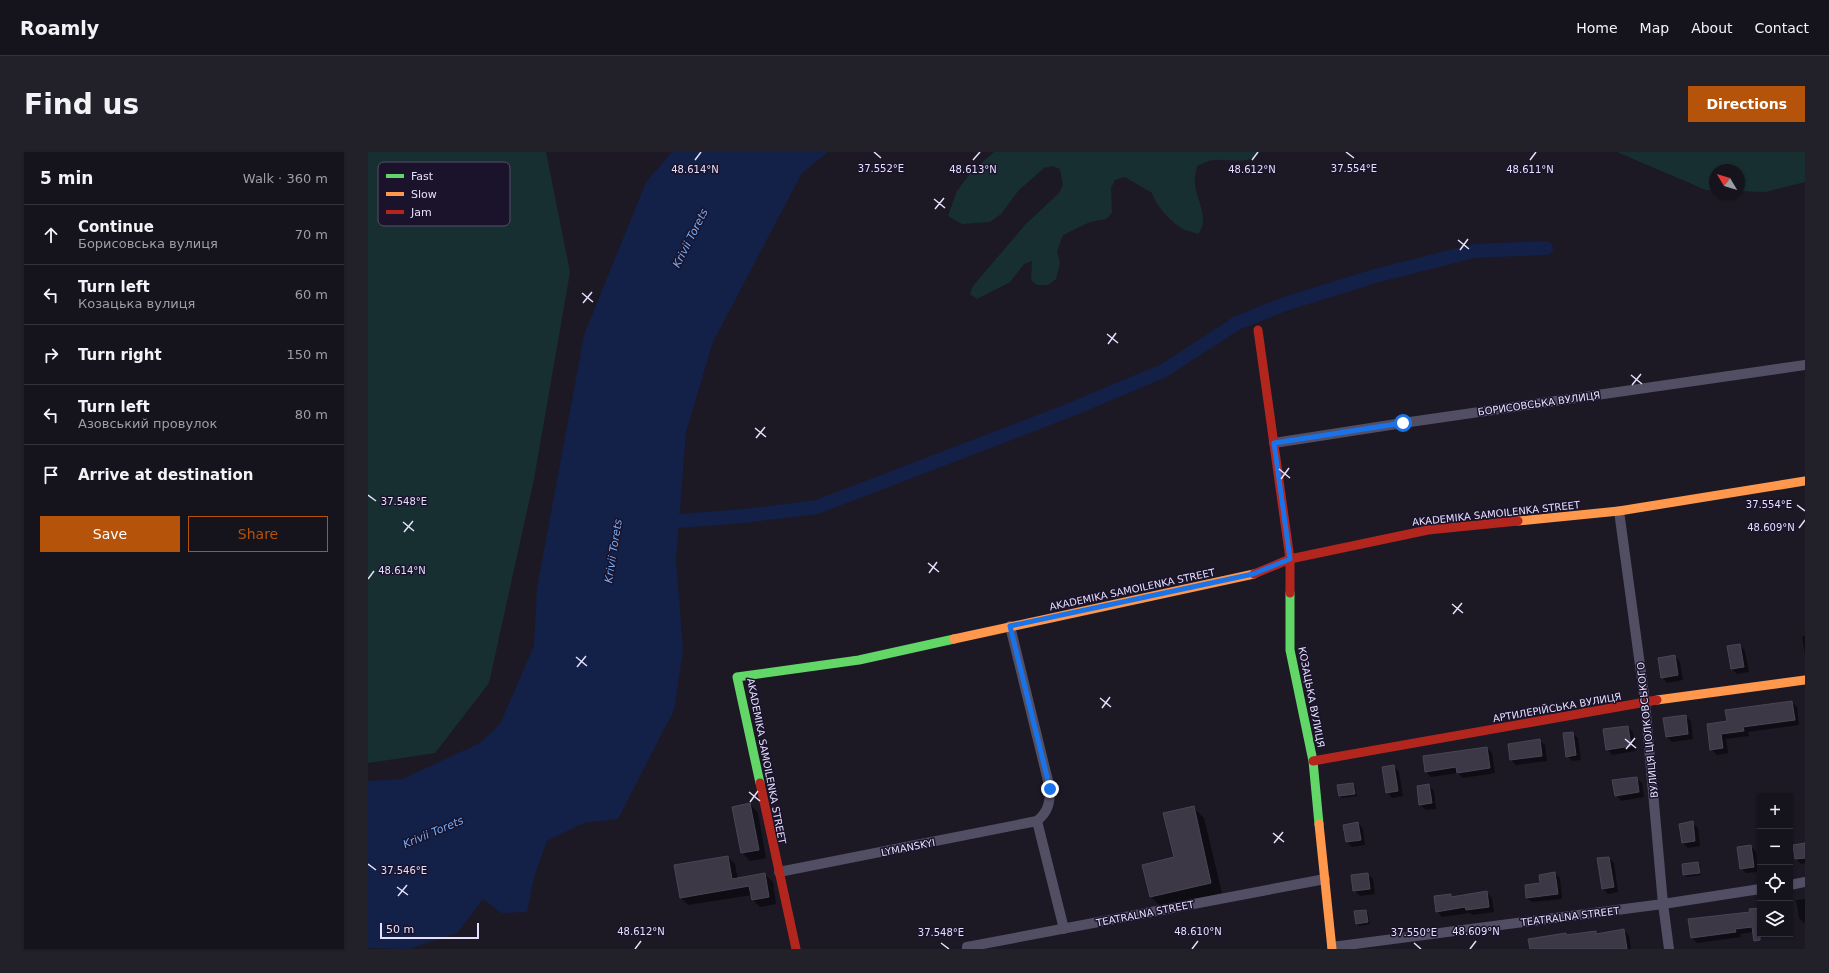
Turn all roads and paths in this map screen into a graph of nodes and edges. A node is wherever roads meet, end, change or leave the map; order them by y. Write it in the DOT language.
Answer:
graph roads {
  1 [pos="1258,330"];
  2 [pos="1805,365"];
  3 [pos="1274,443"];
  4 [pos="1805,481"];
  5 [pos="1620,511"];
  6 [pos="1290,559"];
  7 [pos="1010,626"];
  8 [pos="1805,680"];
  9 [pos="1645,702"];
  10 [pos="1313,761"];
  11 [pos="1037,822"];
  12 [pos="779,872"];
  13 [pos="1325,879"];
  14 [pos="1805,882"];
  15 [pos="1793,884"];
  16 [pos="1757,889"];
  17 [pos="1663,904"];
  18 [pos="1064,929"];
  19 [pos="1332,948"];
  20 [pos="796,949"];
  21 [pos="966,949"];
  22 [pos="1669,949"];
  1 -- 3 [label="street, КОЗАЦЬКА ВУЛИЦЯ"];
  2 -- 3 [label="street, БОРИСОВСЬКА ВУЛИЦЯ"];
  3 -- 6 [label="street, КОЗАЦЬКА ВУЛИЦЯ"];
  4 -- 5 [label="street, AKADEMIKA SAMOILENKA STREET"];
  5 -- 6 [label="street, AKADEMIKA SAMOILENKA STREET"];
  5 -- 9 [label="street, ВУЛИЦЯ ЦІОЛКОВСЬКОГО"];
  6 -- 7 [label="street, AKADEMIKA SAMOILENKA STREET"];
  6 -- 10 [label="street, КОЗАЦЬКА ВУЛИЦЯ"];
  7 -- 11 [label="street"];
  7 -- 12 [label="street, AKADEMIKA SAMOILENKA STREET"];
  8 -- 9 [label="street, АРТИЛЕРІЙСЬКА ВУЛИЦЯ"];
  9 -- 10 [label="street, АРТИЛЕРІЙСЬКА ВУЛИЦЯ"];
  9 -- 17 [label="street, ВУЛИЦЯ ЦІОЛКОВСЬКОГО"];
  10 -- 13 [label="street, КОЗАЦЬКА ВУЛИЦЯ"];
  11 -- 12 [label="street, LYMANSKYI"];
  11 -- 18 [label="street"];
  12 -- 20 [label="street, AKADEMIKA SAMOILENKA STREET"];
  13 -- 18 [label="street, TEATRALNA STREET"];
  13 -- 19 [label="street, КОЗАЦЬКА ВУЛИЦЯ"];
  14 -- 15 [label="street"];
  16 -- 17 [label="street, TEATRALNA STREET"];
  17 -- 19 [label="street, TEATRALNA STREET"];
  17 -- 22 [label="street, ВУЛИЦЯ ЦІОЛКОВСЬКОГО"];
  18 -- 21 [label="street, TEATRALNA STREET"];
}
